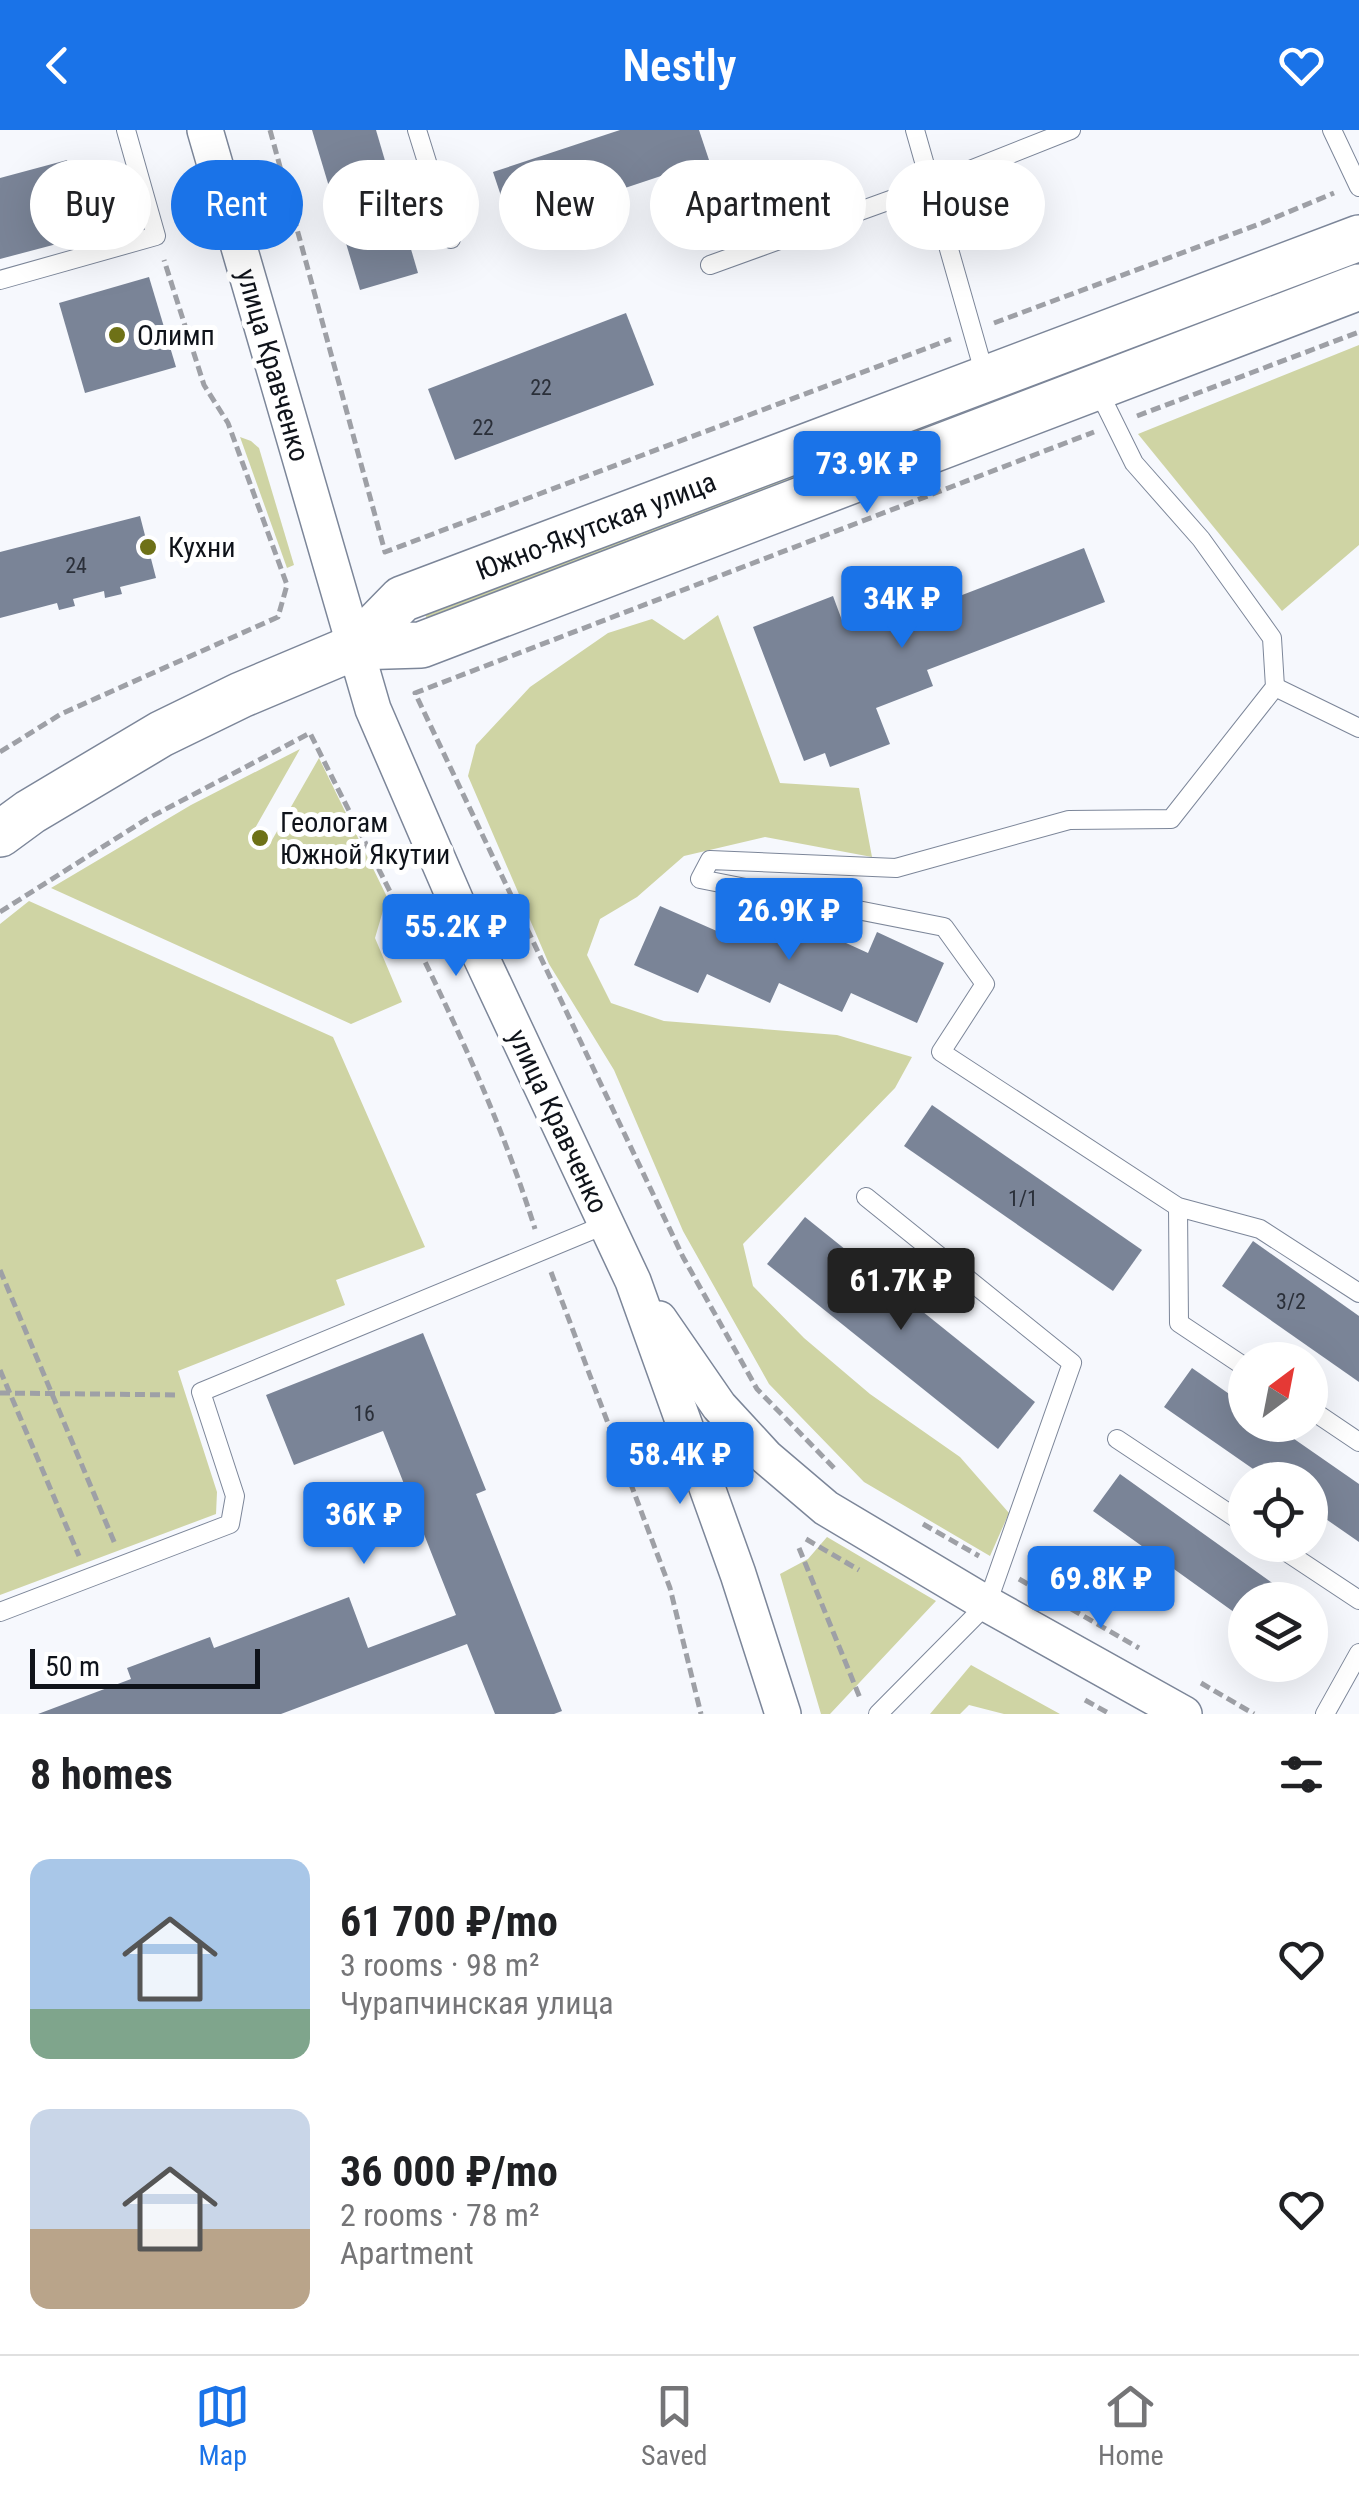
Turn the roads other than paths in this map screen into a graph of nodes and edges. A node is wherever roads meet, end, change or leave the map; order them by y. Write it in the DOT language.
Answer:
graph roads {
  1 [pos="126,130"];
  2 [pos="205,130"];
  3 [pos="417,130"];
  4 [pos="916,130"];
  5 [pos="1071,130"];
  6 [pos="1332,130"];
  7 [pos="426,160"];
  8 [pos="925,160"];
  9 [pos="995,160"];
  10 [pos="1358,185"];
  11 [pos="886,202"];
  12 [pos="1359,238"];
  13 [pos="950,250"];
  14 [pos="710,265"];
  15 [pos="0,280"];
  16 [pos="1359,287"];
  17 [pos="986,380"];
  18 [pos="1106,406"];
  19 [pos="355,647"];
  20 [pos="1276,687"];
  21 [pos="1359,728"];
  22 [pos="0,834"];
  23 [pos="866,1197"];
  24 [pos="1178,1208"];
  25 [pos="607,1224"];
  26 [pos="633,1281"];
  27 [pos="1359,1293"];
  28 [pos="1228,1356"];
  29 [pos="1328,1422"];
  30 [pos="1117,1439"];
  31 [pos="1359,1442"];
  32 [pos="1228,1513"];
  33 [pos="1302,1562"];
  34 [pos="1359,1600"];
  35 [pos="987,1604"];
  36 [pos="0,1612"];
  37 [pos="1359,1653"];
  38 [pos="782,1714"];
  39 [pos="878,1714"];
  40 [pos="1184,1714"];
  41 [pos="1325,1714"];
  1 -- 15 [label="lane"];
  2 -- 19 [label="street, улица Кравченко"];
  3 -- 7 [label="lane"];
  4 -- 8 [label="lane"];
  5 -- 9 [label="lane"];
  6 -- 10 [label="lane"];
  11 -- 14 [label="lane"];
  12 -- 17 [label="street, Южно-Якутская улица"];
  13 -- 17 [label="lane"];
  16 -- 18 [label="street, Южно-Якутская улица"];
  17 -- 19 [label="street, Южно-Якутская улица"];
  18 -- 19 [label="street, Южно-Якутская улица"];
  18 -- 20 [label="lane"];
  19 -- 22 [label="street, Южно-Якутская улица"];
  19 -- 25 [label="street, улица Кравченко"];
  20 -- 21 [label="lane"];
  20 -- 24 [label="lane"];
  23 -- 35 [label="lane"];
  24 -- 27 [label="lane"];
  24 -- 28 [label="lane"];
  25 -- 26 [label="street, улица Кравченко"];
  25 -- 36 [label="lane"];
  26 -- 35 [label="street"];
  26 -- 38 [label="street, улица Кравченко"];
  29 -- 31 [label="lane"];
  30 -- 32 [label="lane"];
  33 -- 34 [label="lane"];
  35 -- 39 [label="lane"];
  35 -- 40 [label="street"];
  37 -- 41 [label="lane"];
}
